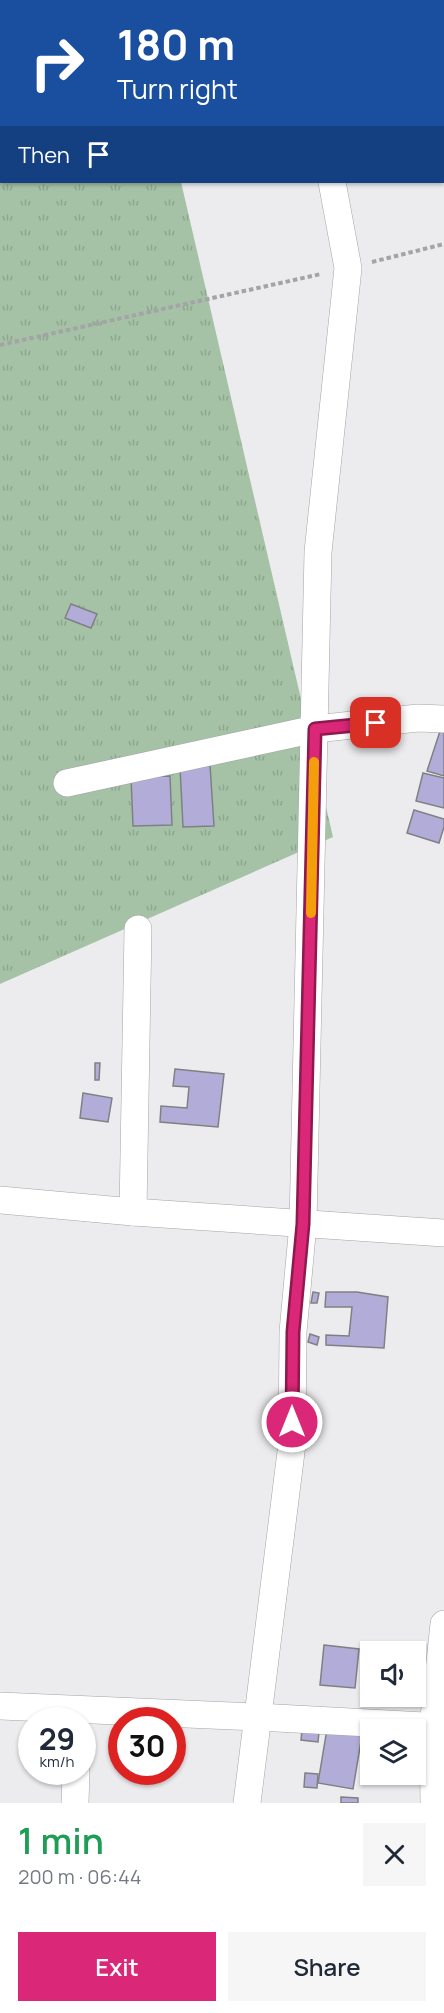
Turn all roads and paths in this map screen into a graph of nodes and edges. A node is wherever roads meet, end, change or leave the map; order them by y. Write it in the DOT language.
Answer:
graph roads {
  1 [pos="332,183"];
  2 [pos="444,244"];
  3 [pos="348,268"];
  4 [pos="0,345"];
  5 [pos="444,719"];
  6 [pos="315,729"];
  7 [pos="67,783"];
  8 [pos="138,929"];
  9 [pos="0,1200"];
  10 [pos="133,1212"];
  11 [pos="303,1224"];
  12 [pos="444,1233"];
  13 [pos="444,1624"];
  14 [pos="0,1706"];
  15 [pos="18,1708"];
  16 [pos="96,1715"];
  17 [pos="258,1717"];
  18 [pos="439,1727"];
  19 [pos="76,1785"];
  20 [pos="75,1803"];
  21 [pos="247,1803"];
  22 [pos="434,1803"];
  1 -- 3 [label="street"];
  2 -- 3 [label="path"];
  3 -- 4 [label="path"];
  3 -- 6 [label="street"];
  5 -- 6 [label="street"];
  6 -- 7 [label="street"];
  6 -- 11 [label="street"];
  8 -- 10 [label="street"];
  9 -- 10 [label="street"];
  10 -- 11 [label="street"];
  11 -- 12 [label="street"];
  11 -- 17 [label="street"];
  13 -- 18 [label="street"];
  14 -- 15 [label="street"];
  16 -- 17 [label="street"];
  17 -- 18 [label="street"];
  17 -- 21 [label="street"];
  18 -- 22 [label="street"];
  19 -- 20 [label="street"];
}
